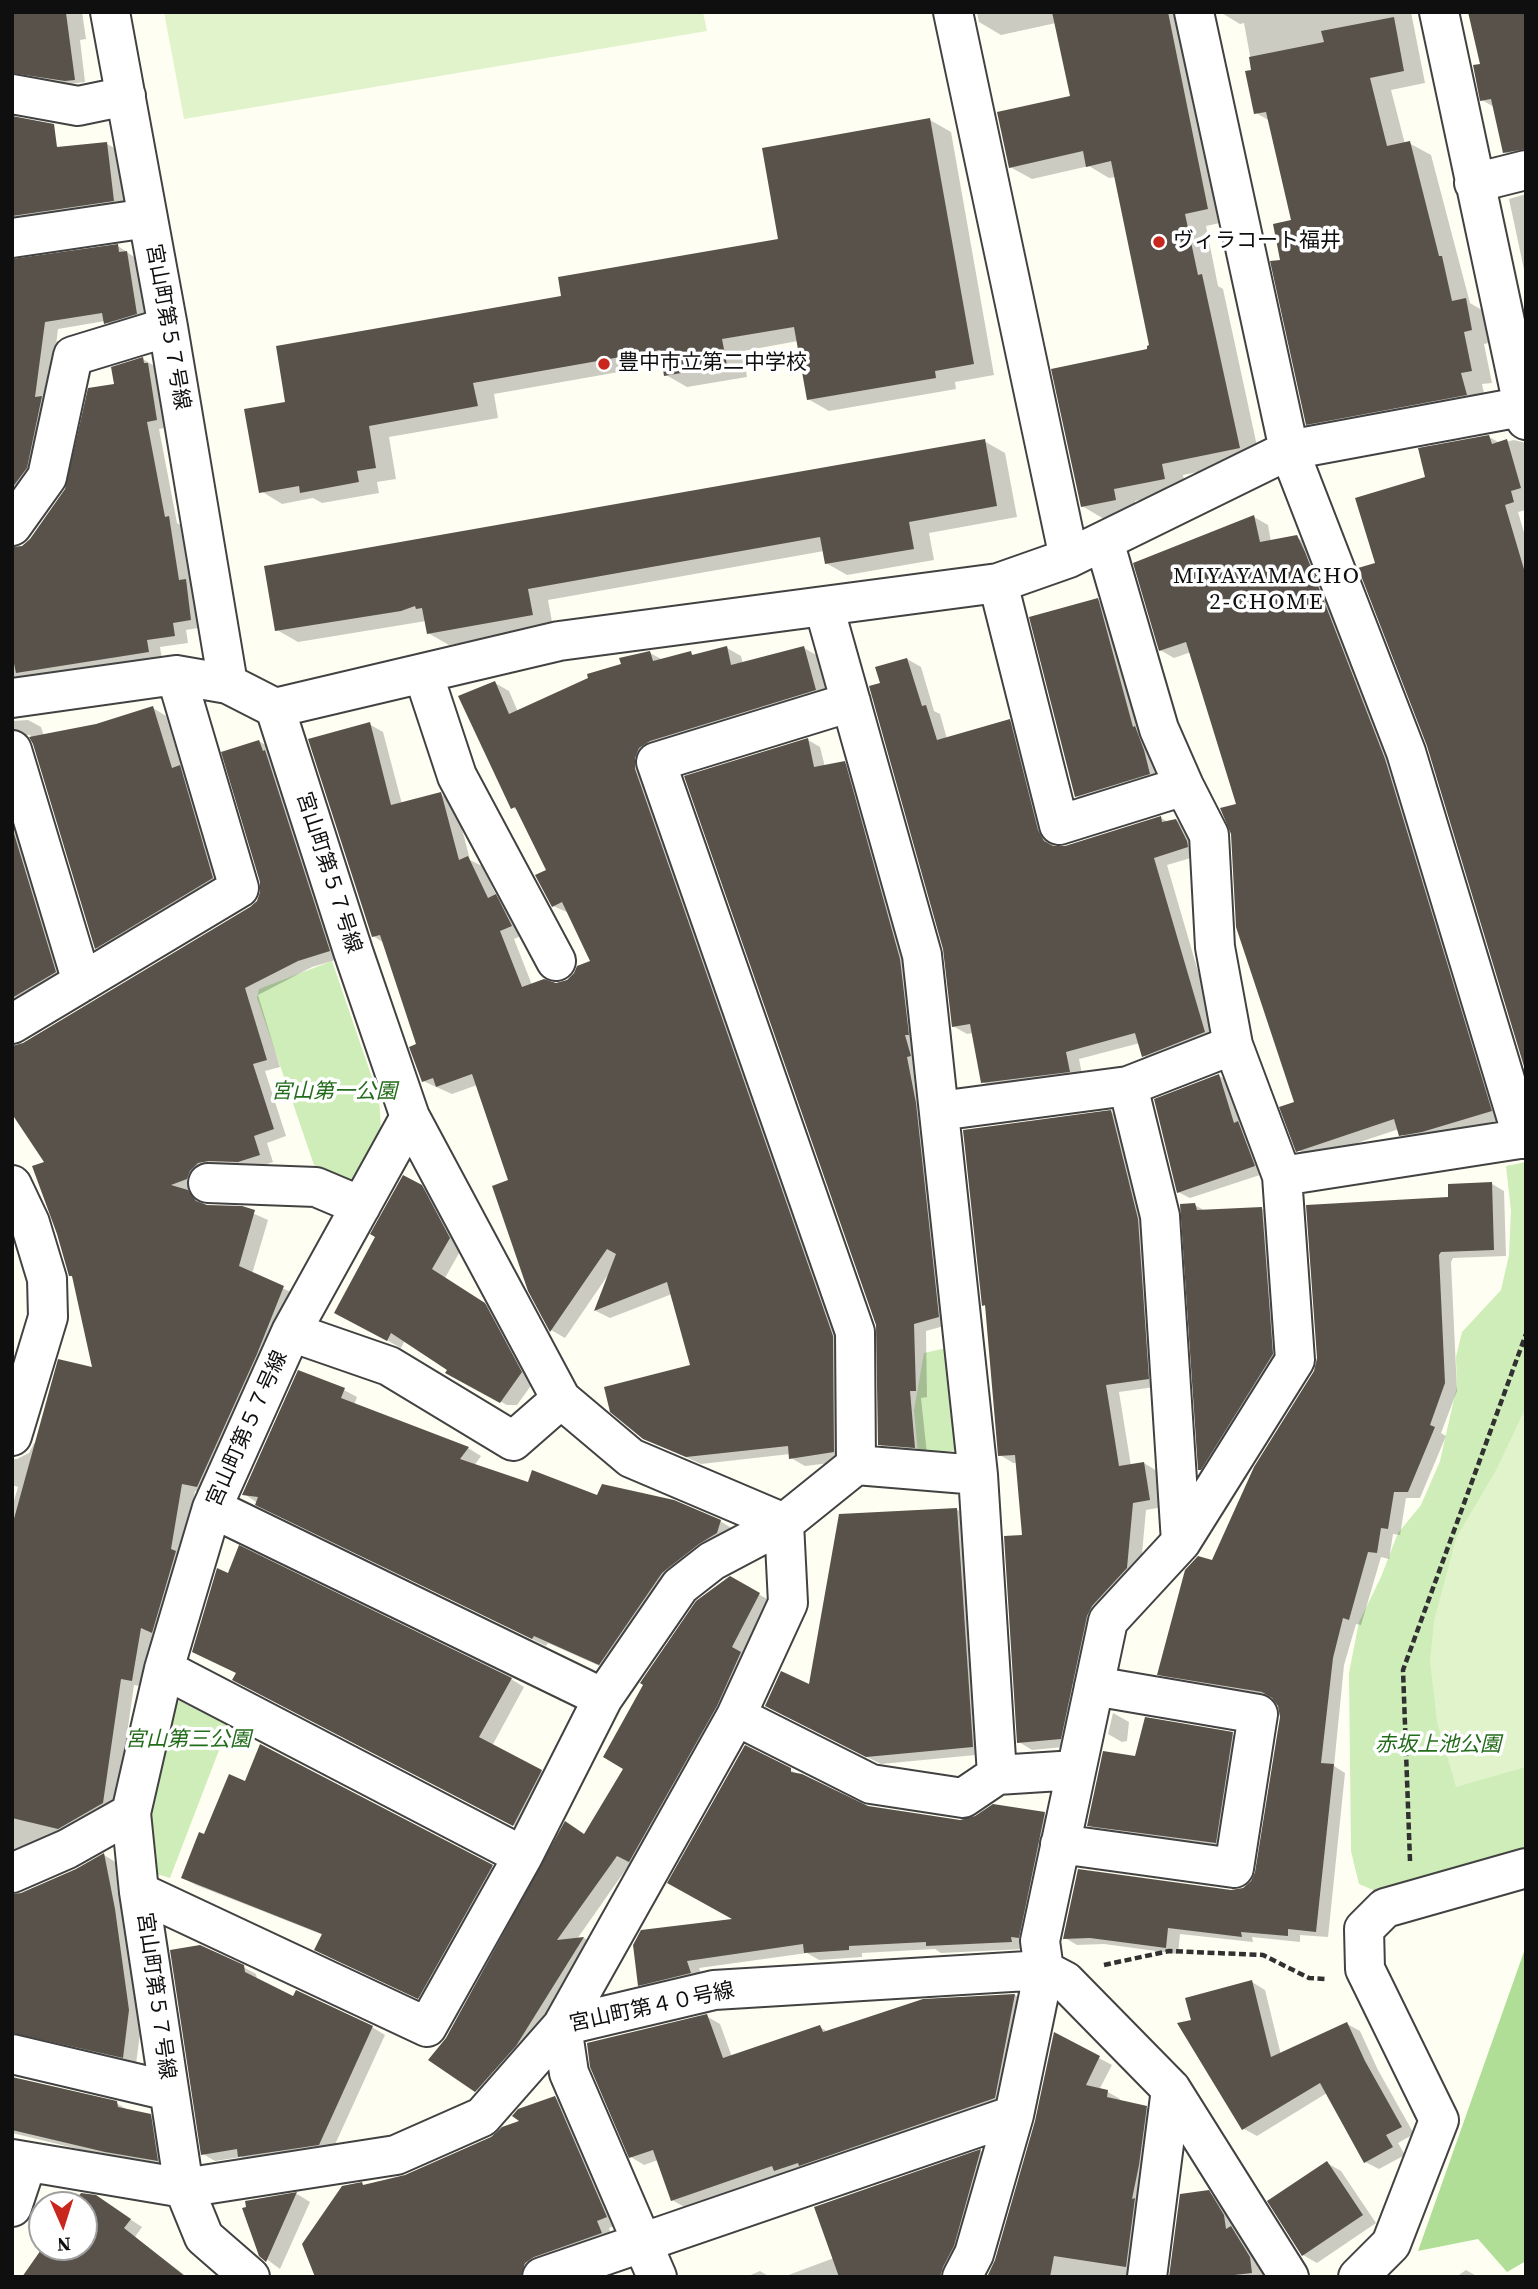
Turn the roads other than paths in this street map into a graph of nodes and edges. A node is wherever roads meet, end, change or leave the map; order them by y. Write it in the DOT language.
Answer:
graph roads {
  1 [pos="110,12"];
  2 [pos="953,12"];
  3 [pos="1194,12"];
  4 [pos="1439,12"];
  5 [pos="12,94"];
  6 [pos="126,96"];
  7 [pos="1526,170"];
  8 [pos="1474,183"];
  9 [pos="148,218"];
  10 [pos="12,238"];
  11 [pos="168,327"];
  12 [pos="1524,411"];
  13 [pos="1289,450"];
  14 [pos="12,526"];
  15 [pos="1104,541"];
  16 [pos="1069,558"];
  17 [pos="998,583"];
  18 [pos="824,607"];
  19 [pos="422,673"];
  20 [pos="176,675"];
  21 [pos="228,684"];
  22 [pos="12,698"];
  23 [pos="851,702"];
  24 [pos="275,708"];
  25 [pos="12,750"];
  26 [pos="1184,786"];
  27 [pos="556,961"];
  28 [pos="82,982"];
  29 [pos="12,1024"];
  30 [pos="1233,1045"];
  31 [pos="1128,1086"];
  32 [pos="939,1111"];
  33 [pos="410,1116"];
  34 [pos="1524,1139"];
  35 [pos="1282,1176"];
  36 [pos="208,1183"];
  37 [pos="12,1185"];
  38 [pos="361,1206"];
  39 [pos="21,1224"];
  40 [pos="291,1332"];
  41 [pos="561,1399"];
  42 [pos="12,1436"];
  43 [pos="856,1465"];
  44 [pos="978,1475"];
  45 [pos="212,1508"];
  46 [pos="785,1523"];
  47 [pos="1181,1542"];
  48 [pos="164,1669"];
  49 [pos="1094,1686"];
  50 [pos="603,1698"];
  51 [pos="736,1716"];
  52 [pos="1076,1770"];
  53 [pos="997,1775"];
  54 [pos="131,1813"];
  55 [pos="1060,1844"];
  56 [pos="523,1856"];
  57 [pos="1526,1868"];
  58 [pos="12,1873"];
  59 [pos="139,1892"];
  60 [pos="1044,1970"];
  61 [pos="562,2026"];
  62 [pos="12,2053"];
  63 [pos="1171,2089"];
  64 [pos="169,2091"];
  65 [pos="1014,2115"];
  66 [pos="20,2161"];
  67 [pos="184,2188"];
  68 [pos="12,2207"];
  69 [pos="650,2260"];
  70 [pos="250,2277"];
  71 [pos="542,2277"];
  72 [pos="962,2277"];
  73 [pos="1146,2277"];
  74 [pos="1289,2277"];
  75 [pos="1358,2277"];
  1 -- 6 [label="street, 宮山町第５７号線"];
  2 -- 16 [label="street"];
  3 -- 13 [label="street"];
  4 -- 8 [label="street"];
  5 -- 6 [label="street"];
  6 -- 9 [label="street, 宮山町第５７号線"];
  7 -- 8 [label="street"];
  8 -- 12 [label="street"];
  9 -- 10 [label="street"];
  9 -- 11 [label="street, 宮山町第５７号線"];
  11 -- 14 [label="street"];
  11 -- 21 [label="street, 宮山町第５７号線"];
  12 -- 13 [label="street"];
  13 -- 15 [label="street"];
  13 -- 34 [label="street"];
  15 -- 16 [label="street"];
  15 -- 26 [label="street"];
  16 -- 17 [label="street"];
  17 -- 18 [label="street"];
  17 -- 26 [label="street"];
  18 -- 19 [label="street"];
  18 -- 23 [label="street"];
  19 -- 24 [label="street"];
  19 -- 27 [label="street"];
  20 -- 21 [label="street"];
  20 -- 22 [label="street"];
  20 -- 28 [label="street"];
  21 -- 24 [label="street"];
  23 -- 32 [label="street"];
  23 -- 43 [label="street"];
  24 -- 33 [label="street, 宮山町第５７号線"];
  25 -- 28 [label="street"];
  26 -- 30 [label="street"];
  28 -- 29 [label="street"];
  30 -- 31 [label="street"];
  30 -- 35 [label="street"];
  31 -- 32 [label="street"];
  31 -- 47 [label="street"];
  32 -- 44 [label="street"];
  33 -- 38 [label="street, 宮山町第５７号線"];
  33 -- 41 [label="street"];
  34 -- 35 [label="street"];
  35 -- 47 [label="street"];
  36 -- 38 [label="street"];
  37 -- 39 [label="street"];
  38 -- 40 [label="street, 宮山町第５７号線"];
  39 -- 42 [label="street"];
  40 -- 41 [label="street"];
  40 -- 45 [label="street, 宮山町第５７号線"];
  41 -- 46 [label="street"];
  43 -- 44 [label="street"];
  43 -- 46 [label="street"];
  44 -- 53 [label="street"];
  45 -- 48 [label="street, 宮山町第５７号線"];
  45 -- 50 [label="street"];
  46 -- 50 [label="street"];
  46 -- 51 [label="street"];
  47 -- 49 [label="street"];
  48 -- 54 [label="street, 宮山町第５７号線"];
  48 -- 56 [label="street"];
  49 -- 52 [label="street"];
  49 -- 55 [label="street"];
  50 -- 56 [label="street"];
  51 -- 53 [label="street"];
  51 -- 61 [label="street"];
  52 -- 53 [label="street"];
  52 -- 55 [label="street"];
  54 -- 58 [label="street"];
  54 -- 59 [label="street, 宮山町第５７号線"];
  55 -- 60 [label="street"];
  56 -- 59 [label="street"];
  57 -- 75 [label="street"];
  59 -- 64 [label="street, 宮山町第５７号線"];
  60 -- 61 [label="street, 宮山町第４０号線"];
  60 -- 63 [label="street"];
  60 -- 65 [label="street"];
  61 -- 67 [label="street, 宮山町第４０号線"];
  61 -- 69 [label="street"];
  62 -- 64 [label="street"];
  63 -- 73 [label="street"];
  63 -- 74 [label="street"];
  64 -- 67 [label="street, 宮山町第５７号線"];
  65 -- 69 [label="street"];
  65 -- 72 [label="street"];
  66 -- 67 [label="street, 宮山町第４０号線"];
  66 -- 68 [label="street"];
  67 -- 70 [label="street, 宮山町第５７号線"];
  69 -- 71 [label="street"];
}
